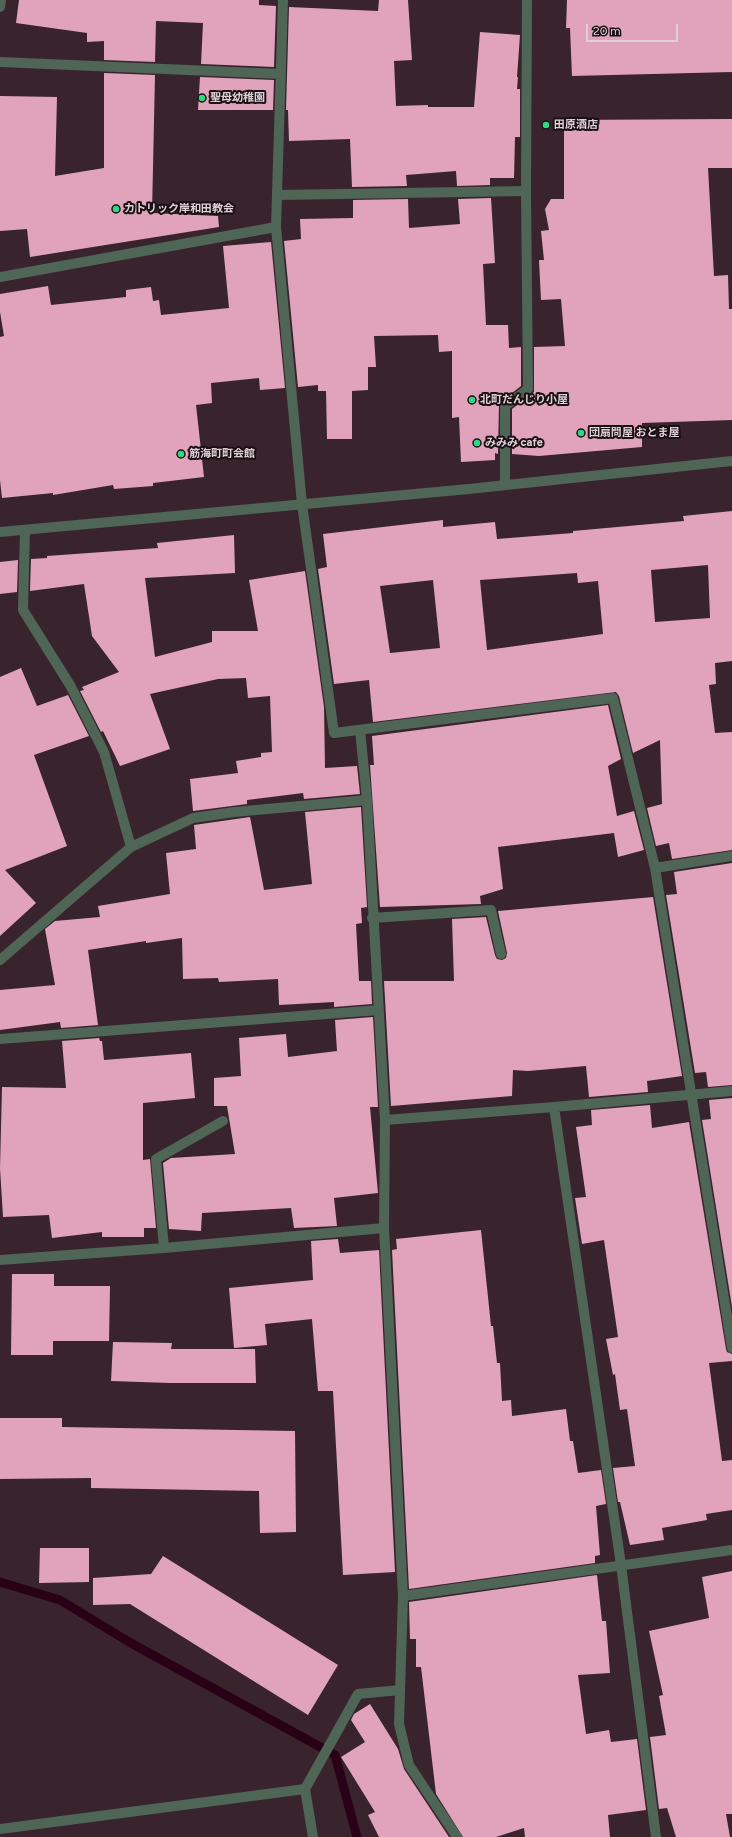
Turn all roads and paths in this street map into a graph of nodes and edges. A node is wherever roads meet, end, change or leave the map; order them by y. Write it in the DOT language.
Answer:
graph roads {
  1 [pos="1,0"];
  2 [pos="283,0"];
  3 [pos="527,0"];
  4 [pos="0,7"];
  5 [pos="0,62"];
  6 [pos="281,74"];
  7 [pos="526,191"];
  8 [pos="277,195"];
  9 [pos="276,227"];
  10 [pos="0,277"];
  11 [pos="732,461"];
  12 [pos="505,485"];
  13 [pos="302,504"];
  14 [pos="25,530"];
  15 [pos="0,532"];
  16 [pos="360,730"];
  17 [pos="367,800"];
  18 [pos="131,847"];
  19 [pos="732,856"];
  20 [pos="655,868"];
  21 [pos="372,918"];
  22 [pos="501,954"];
  23 [pos="0,960"];
  24 [pos="379,1010"];
  25 [pos="0,1039"];
  26 [pos="732,1090"];
  27 [pos="692,1094"];
  28 [pos="554,1107"];
  29 [pos="385,1120"];
  30 [pos="223,1121"];
  31 [pos="384,1228"];
  32 [pos="164,1248"];
  33 [pos="0,1260"];
  34 [pos="732,1348"];
  35 [pos="732,1550"];
  36 [pos="621,1565"];
  37 [pos="403,1596"];
  38 [pos="400,1690"];
  39 [pos="305,1789"];
  40 [pos="0,1829"];
  41 [pos="313,1837"];
  42 [pos="457,1837"];
  43 [pos="656,1837"];
  1 -- 4 [label="street"];
  2 -- 6 [label="street"];
  3 -- 7 [label="street"];
  5 -- 6 [label="street"];
  6 -- 8 [label="street"];
  7 -- 8 [label="street"];
  7 -- 12 [label="street"];
  8 -- 9 [label="street"];
  9 -- 10 [label="street"];
  9 -- 13 [label="street"];
  11 -- 12 [label="street"];
  12 -- 13 [label="street"];
  13 -- 14 [label="street"];
  13 -- 16 [label="street"];
  14 -- 15 [label="street"];
  14 -- 18 [label="street"];
  16 -- 17 [label="street"];
  16 -- 20 [label="street"];
  17 -- 18 [label="street"];
  17 -- 21 [label="street"];
  18 -- 23 [label="street"];
  19 -- 20 [label="street"];
  20 -- 27 [label="street"];
  21 -- 22 [label="street"];
  21 -- 24 [label="street"];
  24 -- 25 [label="street"];
  24 -- 29 [label="street"];
  26 -- 27 [label="street"];
  27 -- 28 [label="street"];
  27 -- 34 [label="street"];
  28 -- 29 [label="street"];
  28 -- 36 [label="street"];
  29 -- 31 [label="street"];
  30 -- 32 [label="street"];
  31 -- 32 [label="street"];
  31 -- 37 [label="street"];
  32 -- 33 [label="street"];
  35 -- 36 [label="street"];
  36 -- 37 [label="street"];
  36 -- 43 [label="street"];
  37 -- 38 [label="street"];
  38 -- 39 [label="street"];
  38 -- 42 [label="street"];
  39 -- 40 [label="street"];
  39 -- 41 [label="street"];
}
